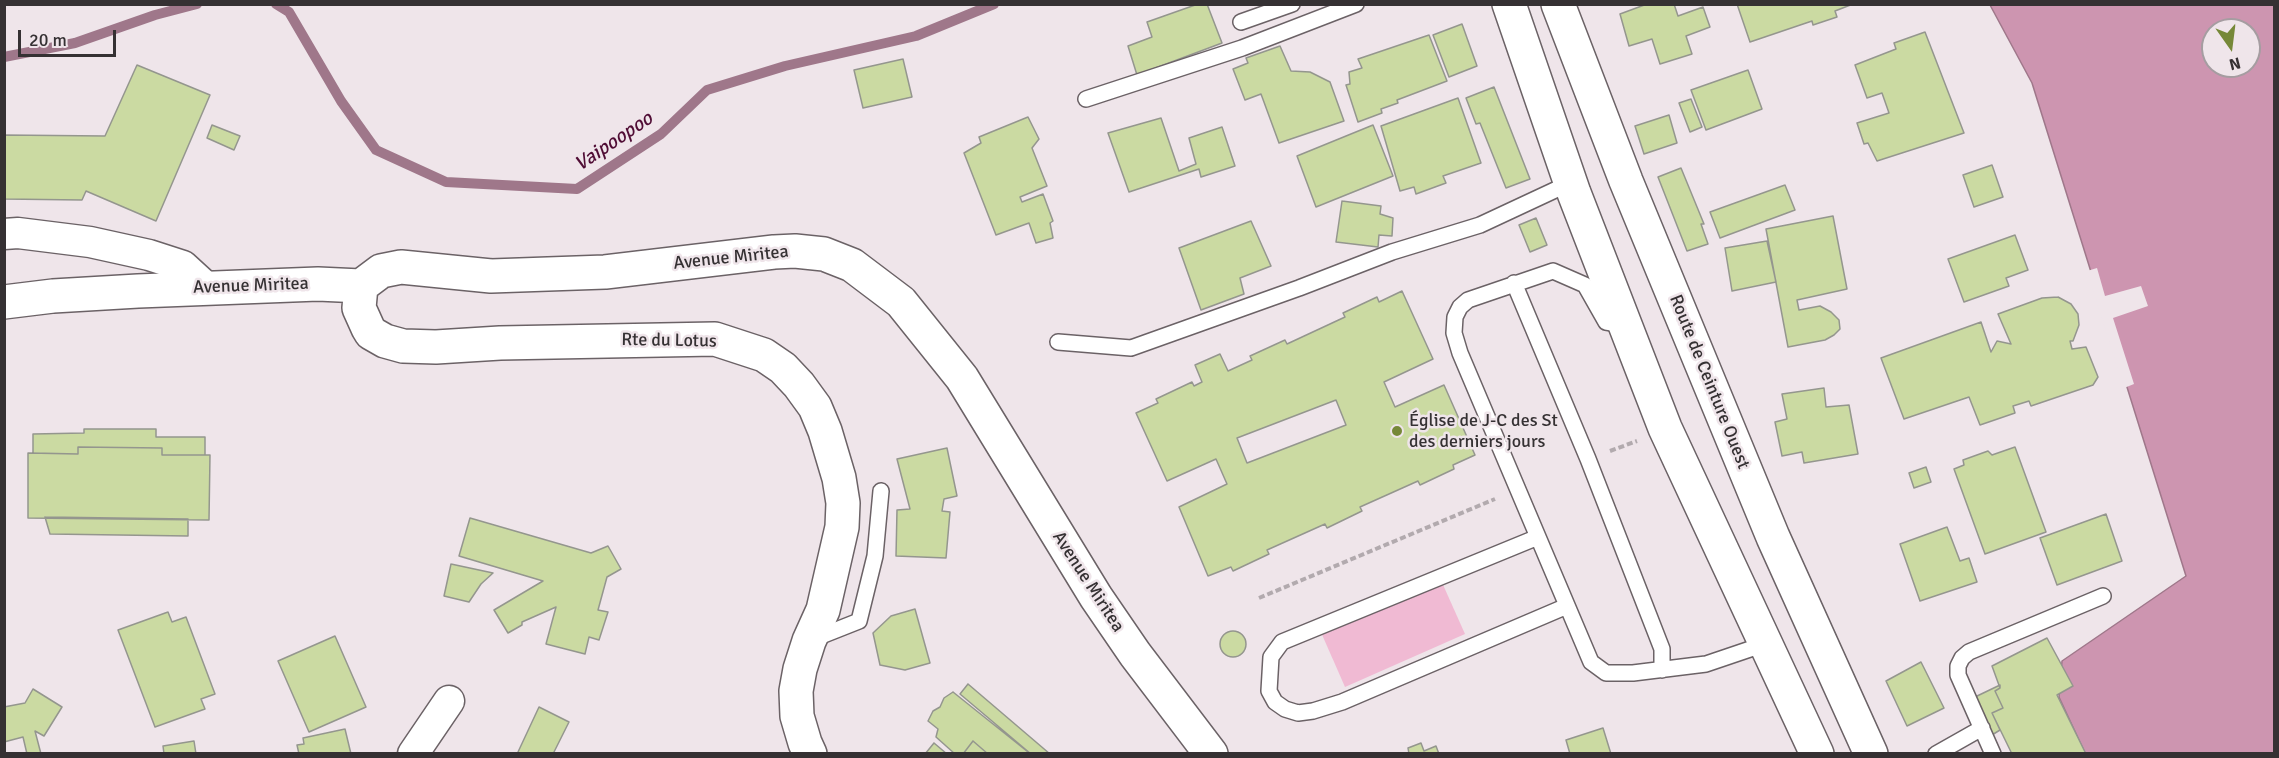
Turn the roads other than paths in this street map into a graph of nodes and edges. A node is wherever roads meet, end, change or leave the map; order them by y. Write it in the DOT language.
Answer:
graph roads {
  1 [pos="1292,4"];
  2 [pos="1356,4"];
  3 [pos="1509,4"];
  4 [pos="1558,4"];
  5 [pos="1241,22"];
  6 [pos="1086,99"];
  7 [pos="1570,183"];
  8 [pos="4,234"];
  9 [pos="1515,283"];
  10 [pos="361,286"];
  11 [pos="207,288"];
  12 [pos="4,302"];
  13 [pos="1622,319"];
  14 [pos="1058,342"];
  15 [pos="881,491"];
  16 [pos="1538,537"];
  17 [pos="2103,596"];
  18 [pos="1567,606"];
  19 [pos="809,641"];
  20 [pos="1765,644"];
  21 [pos="1662,670"];
  22 [pos="449,701"];
  23 [pos="1982,728"];
  24 [pos="413,753"];
  25 [pos="810,753"];
  26 [pos="1210,753"];
  27 [pos="1817,753"];
  28 [pos="1871,753"];
  29 [pos="1936,753"];
  30 [pos="1993,753"];
  1 -- 5 [label="lane"];
  2 -- 6 [label="lane"];
  3 -- 7 [label="main road"];
  4 -- 28 [label="main road, Route de Ceinture Ouest"];
  7 -- 13 [label="main road"];
  7 -- 14 [label="lane"];
  8 -- 11 [label="street"];
  9 -- 13 [label="lane"];
  9 -- 16 [label="lane"];
  9 -- 21 [label="lane"];
  10 -- 11 [label="main road, Avenue Miritea"];
  10 -- 19 [label="main road, Rte du Lotus"];
  10 -- 26 [label="main road, Avenue Miritea"];
  11 -- 12 [label="main road, Avenue Miritea"];
  13 -- 20 [label="main road"];
  15 -- 19 [label="lane"];
  16 -- 18 [label="lane"];
  16 -- 18 [label="lane"];
  17 -- 23 [label="lane"];
  18 -- 21 [label="lane"];
  19 -- 25 [label="main road, Rte du Lotus"];
  20 -- 21 [label="lane"];
  20 -- 27 [label="main road"];
  22 -- 24 [label="street"];
  23 -- 29 [label="lane"];
  23 -- 30 [label="lane"];
}
